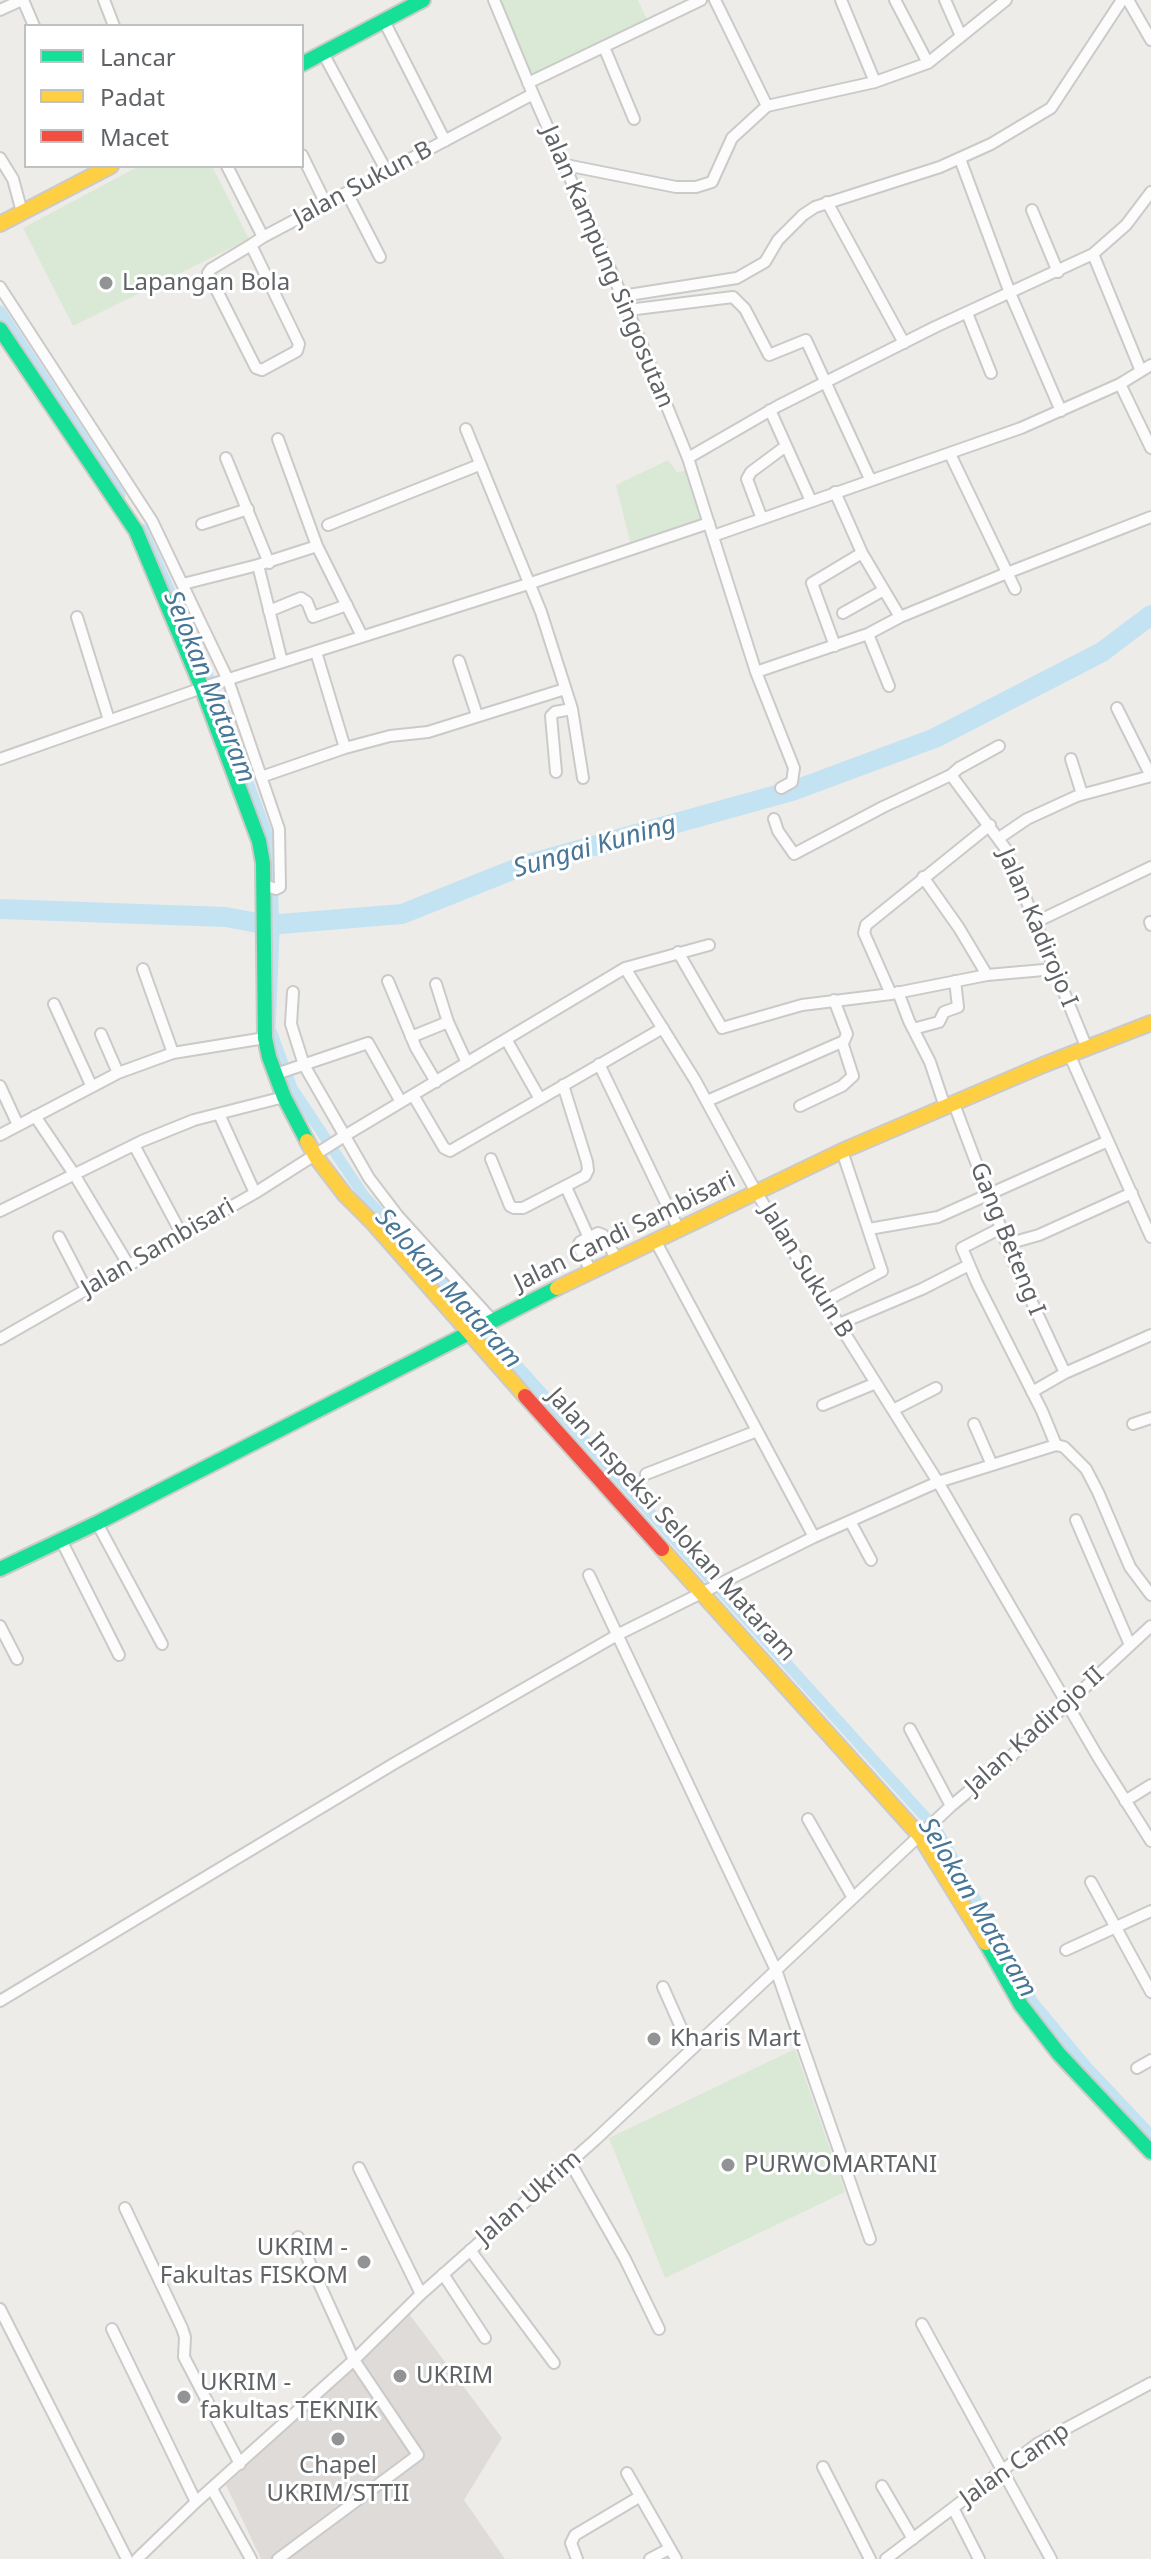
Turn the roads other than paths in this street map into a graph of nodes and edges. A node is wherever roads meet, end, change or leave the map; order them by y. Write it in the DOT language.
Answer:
graph roads {
  1 [pos="22,0"];
  2 [pos="104,0"];
  3 [pos="423,0"];
  4 [pos="494,0"];
  5 [pos="701,0"];
  6 [pos="715,0"];
  7 [pos="841,0"];
  8 [pos="895,0"];
  9 [pos="945,0"];
  10 [pos="1125,0"];
  11 [pos="1003,2"];
  12 [pos="0,10"];
  13 [pos="384,21"];
  14 [pos="33,24"];
  15 [pos="113,24"];
  16 [pos="961,36"];
  17 [pos="1151,40"];
  18 [pos="604,47"];
  19 [pos="323,53"];
  20 [pos="304,63"];
  21 [pos="928,63"];
  22 [pos="875,82"];
  23 [pos="528,83"];
  24 [pos="533,94"];
  25 [pos="767,106"];
  26 [pos="634,119"];
  27 [pos="445,141"];
  28 [pos="0,158"];
  29 [pos="304,159"];
  30 [pos="960,159"];
  31 [pos="566,165"];
  32 [pos="101,168"];
  33 [pos="228,168"];
  34 [pos="387,172"];
  35 [pos="347,193"];
  36 [pos="1149,201"];
  37 [pos="827,202"];
  38 [pos="326,204"];
  39 [pos="1032,210"];
  40 [pos="22,212"];
  41 [pos="0,224"];
  42 [pos="263,237"];
  43 [pos="251,245"];
  44 [pos="1093,254"];
  45 [pos="380,257"];
  46 [pos="1058,272"];
  47 [pos="0,287"];
  48 [pos="1010,293"];
  49 [pos="622,296"];
  50 [pos="628,310"];
  51 [pos="967,313"];
  52 [pos="0,329"];
  53 [pos="904,343"];
  54 [pos="1146,368"];
  55 [pos="991,373"];
  56 [pos="825,382"];
  57 [pos="1120,384"];
  58 [pos="770,410"];
  59 [pos="1061,411"];
  60 [pos="466,429"];
  61 [pos="278,439"];
  62 [pos="786,446"];
  63 [pos="1151,448"];
  64 [pos="950,454"];
  65 [pos="226,458"];
  66 [pos="688,458"];
  67 [pos="479,465"];
  68 [pos="870,479"];
  69 [pos="835,492"];
  70 [pos="811,501"];
  71 [pos="248,509"];
  72 [pos="1151,517"];
  73 [pos="762,519"];
  74 [pos="709,523"];
  75 [pos="202,524"];
  76 [pos="328,525"];
  77 [pos="713,536"];
  78 [pos="317,546"];
  79 [pos="862,553"];
  80 [pos="264,564"];
  81 [pos="1007,573"];
  82 [pos="183,584"];
  83 [pos="528,584"];
  84 [pos="1015,589"];
  85 [pos="884,590"];
  86 [pos="347,605"];
  87 [pos="269,611"];
  88 [pos="843,613"];
  89 [pos="77,617"];
  90 [pos="900,617"];
  91 [pos="868,634"];
  92 [pos="362,636"];
  93 [pos="835,646"];
  94 [pos="316,652"];
  95 [pos="459,661"];
  96 [pos="282,662"];
  97 [pos="756,672"];
  98 [pos="226,680"];
  99 [pos="889,686"];
  100 [pos="204,687"];
  101 [pos="565,689"];
  102 [pos="1117,708"];
  103 [pos="572,709"];
  104 [pos="477,715"];
  105 [pos="109,720"];
  106 [pos="999,746"];
  107 [pos="345,748"];
  108 [pos="0,759"];
  109 [pos="1071,759"];
  110 [pos="556,772"];
  111 [pos="951,775"];
  112 [pos="1151,776"];
  113 [pos="261,777"];
  114 [pos="583,778"];
  115 [pos="781,788"];
  116 [pos="1082,794"];
  117 [pos="774,819"];
  118 [pos="990,825"];
  119 [pos="999,838"];
  120 [pos="1151,867"];
  121 [pos="923,877"];
  122 [pos="267,887"];
  123 [pos="1036,922"];
  124 [pos="709,945"];
  125 [pos="678,952"];
  126 [pos="625,968"];
  127 [pos="143,969"];
  128 [pos="1055,969"];
  129 [pos="987,975"];
  130 [pos="388,981"];
  131 [pos="955,981"];
  132 [pos="436,984"];
  133 [pos="293,992"];
  134 [pos="894,993"];
  135 [pos="834,1000"];
  136 [pos="54,1004"];
  137 [pos="448,1022"];
  138 [pos="1151,1023"];
  139 [pos="663,1028"];
  140 [pos="913,1029"];
  141 [pos="101,1034"];
  142 [pos="411,1037"];
  143 [pos="265,1038"];
  144 [pos="506,1039"];
  145 [pos="842,1042"];
  146 [pos="1086,1046"];
  147 [pos="173,1053"];
  148 [pos="1069,1054"];
  149 [pos="467,1063"];
  150 [pos="599,1064"];
  151 [pos="287,1070"];
  152 [pos="118,1073"];
  153 [pos="436,1082"];
  154 [pos="91,1085"];
  155 [pos="563,1085"];
  156 [pos="0,1086"];
  157 [pos="413,1095"];
  158 [pos="284,1097"];
  159 [pos="540,1099"];
  160 [pos="707,1101"];
  161 [pos="401,1102"];
  162 [pos="950,1105"];
  163 [pos="800,1106"];
  164 [pos="219,1114"];
  165 [pos="35,1116"];
  166 [pos="18,1125"];
  167 [pos="0,1135"];
  168 [pos="341,1139"];
  169 [pos="1108,1141"];
  170 [pos="134,1145"];
  171 [pos="842,1151"];
  172 [pos="319,1154"];
  173 [pos="491,1159"];
  174 [pos="74,1174"];
  175 [pos="566,1187"];
  176 [pos="756,1192"];
  177 [pos="989,1192"];
  178 [pos="255,1193"];
  179 [pos="1132,1193"];
  180 [pos="0,1211"];
  181 [pos="1001,1228"];
  182 [pos="869,1229"];
  183 [pos="679,1230"];
  184 [pos="181,1233"];
  185 [pos="59,1237"];
  186 [pos="1151,1237"];
  187 [pos="589,1238"];
  188 [pos="655,1240"];
  189 [pos="1007,1244"];
  190 [pos="616,1258"];
  191 [pos="128,1264"];
  192 [pos="969,1265"];
  193 [pos="591,1271"];
  194 [pos="86,1289"];
  195 [pos="825,1301"];
  196 [pos="492,1323"];
  197 [pos="839,1324"];
  198 [pos="472,1334"];
  199 [pos="1151,1335"];
  200 [pos="0,1339"];
  201 [pos="1065,1373"];
  202 [pos="876,1383"];
  203 [pos="936,1388"];
  204 [pos="1032,1392"];
  205 [pos="823,1405"];
  206 [pos="893,1410"];
  207 [pos="1151,1418"];
  208 [pos="974,1424"];
  209 [pos="1133,1424"];
  210 [pos="757,1431"];
  211 [pos="1056,1445"];
  212 [pos="992,1465"];
  213 [pos="646,1474"];
  214 [pos="938,1482"];
  215 [pos="1076,1520"];
  216 [pos="850,1521"];
  217 [pos="97,1523"];
  218 [pos="814,1537"];
  219 [pos="61,1540"];
  220 [pos="871,1560"];
  221 [pos="0,1569"];
  222 [pos="589,1575"];
  223 [pos="707,1592"];
  224 [pos="1151,1595"];
  225 [pos="0,1626"];
  226 [pos="1151,1626"];
  227 [pos="619,1634"];
  228 [pos="162,1644"];
  229 [pos="1130,1645"];
  230 [pos="119,1655"];
  231 [pos="17,1659"];
  232 [pos="1068,1702"];
  233 [pos="910,1729"];
  234 [pos="1151,1785"];
  235 [pos="1125,1801"];
  236 [pos="951,1806"];
  237 [pos="808,1819"];
  238 [pos="924,1832"];
  239 [pos="1151,1841"];
  240 [pos="1091,1882"];
  241 [pos="853,1898"];
  242 [pos="1151,1911"];
  243 [pos="1116,1929"];
  244 [pos="1066,1950"];
  245 [pos="776,1970"];
  246 [pos="663,1987"];
  247 [pos="1151,1992"];
  248 [pos="0,2001"];
  249 [pos="691,2050"];
  250 [pos="1151,2060"];
  251 [pos="1137,2068"];
  252 [pos="1151,2152"];
  253 [pos="570,2162"];
  254 [pos="359,2168"];
  255 [pos="125,2208"];
  256 [pos="298,2237"];
  257 [pos="870,2239"];
  258 [pos="470,2250"];
  259 [pos="443,2274"];
  260 [pos="421,2294"];
  261 [pos="0,2309"];
  262 [pos="922,2324"];
  263 [pos="112,2329"];
  264 [pos="659,2329"];
  265 [pos="485,2338"];
  266 [pos="354,2360"];
  267 [pos="554,2363"];
  268 [pos="1151,2383"];
  269 [pos="240,2464"];
  270 [pos="823,2467"];
  271 [pos="1001,2471"];
  272 [pos="627,2473"];
  273 [pos="882,2486"];
  274 [pos="212,2489"];
  275 [pos="639,2497"];
  276 [pos="196,2502"];
  277 [pos="953,2508"];
  278 [pos="913,2539"];
  279 [pos="669,2549"];
  280 [pos="143,2557"];
  281 [pos="127,2559"];
  282 [pos="251,2559"];
  283 [pos="278,2559"];
  284 [pos="577,2559"];
  285 [pos="650,2559"];
  286 [pos="676,2559"];
  287 [pos="870,2559"];
  288 [pos="886,2559"];
  289 [pos="979,2559"];
  290 [pos="1051,2559"];
  1 -- 12 [label="street"];
  1 -- 14 [label="street"];
  2 -- 15 [label="street"];
  3 -- 13 [label="street"];
  4 -- 23 [label="street, Jalan Kampung Singosutan"];
  5 -- 18 [label="street"];
  6 -- 25 [label="street"];
  7 -- 22 [label="street"];
  8 -- 21 [label="street"];
  9 -- 16 [label="street"];
  10 -- 17 [label="street"];
  10 -- 30 [label="street"];
  11 -- 16 [label="street"];
  13 -- 19 [label="street"];
  13 -- 27 [label="street"];
  16 -- 21 [label="street"];
  18 -- 23 [label="street"];
  18 -- 26 [label="street"];
  19 -- 20 [label="street"];
  19 -- 34 [label="street"];
  21 -- 22 [label="street"];
  22 -- 25 [label="street"];
  23 -- 24 [label="street, Jalan Kampung Singosutan"];
  24 -- 27 [label="street, Jalan Sukun B"];
  24 -- 31 [label="street, Jalan Kampung Singosutan"];
  25 -- 31 [label="street"];
  27 -- 34 [label="street, Jalan Sukun B"];
  28 -- 40 [label="street"];
  29 -- 38 [label="street"];
  30 -- 37 [label="street"];
  30 -- 48 [label="street"];
  31 -- 49 [label="street, Jalan Kampung Singosutan"];
  32 -- 40 [label="street"];
  33 -- 42 [label="street, Jalan Sukun B"];
  34 -- 35 [label="street, Jalan Sukun B"];
  35 -- 38 [label="street, Jalan Sukun B"];
  35 -- 45 [label="street"];
  36 -- 44 [label="street"];
  37 -- 49 [label="street"];
  37 -- 53 [label="street"];
  38 -- 42 [label="street, Jalan Sukun B"];
  39 -- 46 [label="street"];
  40 -- 41 [label="street"];
  42 -- 43 [label="street"];
  43 -- 43 [label="street"];
  44 -- 46 [label="street"];
  44 -- 54 [label="street"];
  46 -- 48 [label="street"];
  47 -- 82 [label="street"];
  48 -- 51 [label="street"];
  48 -- 59 [label="street"];
  49 -- 50 [label="street, Jalan Kampung Singosutan"];
  50 -- 56 [label="street"];
  50 -- 66 [label="street, Jalan Kampung Singosutan"];
  51 -- 53 [label="street"];
  51 -- 55 [label="street"];
  52 -- 100 [label="street, Jalan Inspeksi Selokan Mataram"];
  53 -- 56 [label="street"];
  54 -- 57 [label="street"];
  56 -- 58 [label="street"];
  56 -- 68 [label="street"];
  57 -- 59 [label="street"];
  57 -- 63 [label="street"];
  58 -- 62 [label="street"];
  58 -- 66 [label="street"];
  59 -- 64 [label="street"];
  60 -- 67 [label="street"];
  61 -- 78 [label="street"];
  62 -- 70 [label="street"];
  62 -- 73 [label="street"];
  64 -- 68 [label="street"];
  64 -- 81 [label="street"];
  65 -- 71 [label="street"];
  66 -- 74 [label="street, Jalan Kampung Singosutan"];
  67 -- 76 [label="street"];
  67 -- 83 [label="street"];
  68 -- 69 [label="street"];
  69 -- 70 [label="street"];
  69 -- 79 [label="street"];
  70 -- 73 [label="street"];
  71 -- 75 [label="street"];
  71 -- 80 [label="street"];
  72 -- 81 [label="street"];
  73 -- 77 [label="street"];
  74 -- 77 [label="street, Jalan Kampung Singosutan"];
  74 -- 83 [label="street"];
  77 -- 97 [label="street, Jalan Kampung Singosutan"];
  78 -- 80 [label="street"];
  78 -- 86 [label="street"];
  79 -- 85 [label="street"];
  79 -- 93 [label="street"];
  80 -- 82 [label="street"];
  80 -- 87 [label="street"];
  81 -- 84 [label="street"];
  81 -- 90 [label="street"];
  82 -- 98 [label="street"];
  83 -- 92 [label="street"];
  83 -- 101 [label="street"];
  85 -- 88 [label="street"];
  85 -- 90 [label="street"];
  86 -- 87 [label="street"];
  86 -- 92 [label="street"];
  87 -- 96 [label="street"];
  89 -- 105 [label="street"];
  90 -- 91 [label="street"];
  91 -- 93 [label="street"];
  91 -- 99 [label="street"];
  92 -- 94 [label="street"];
  93 -- 97 [label="street"];
  94 -- 96 [label="street"];
  94 -- 107 [label="street"];
  95 -- 104 [label="street"];
  96 -- 98 [label="street"];
  97 -- 115 [label="street, Jalan Kampung Singosutan"];
  98 -- 100 [label="street"];
  98 -- 113 [label="street"];
  100 -- 105 [label="street"];
  100 -- 122 [label="street, Jalan Inspeksi Selokan Mataram"];
  101 -- 103 [label="street"];
  101 -- 104 [label="street"];
  102 -- 112 [label="street"];
  103 -- 110 [label="street"];
  103 -- 114 [label="street"];
  104 -- 107 [label="street"];
  105 -- 108 [label="street"];
  106 -- 111 [label="street"];
  107 -- 113 [label="street"];
  109 -- 116 [label="street"];
  111 -- 117 [label="street"];
  111 -- 118 [label="street, Jalan Kadirojo I"];
  112 -- 116 [label="street"];
  113 -- 122 [label="street"];
  116 -- 119 [label="street"];
  118 -- 119 [label="street, Jalan Kadirojo I"];
  118 -- 121 [label="street"];
  119 -- 123 [label="street, Jalan Kadirojo I"];
  120 -- 123 [label="street"];
  121 -- 129 [label="street"];
  121 -- 134 [label="street, Gang Beteng I"];
  122 -- 143 [label="street, Jalan Inspeksi Selokan Mataram"];
  123 -- 128 [label="street, Jalan Kadirojo I"];
  124 -- 125 [label="street"];
  125 -- 126 [label="street"];
  125 -- 135 [label="street"];
  126 -- 139 [label="street, Jalan Sukun B"];
  126 -- 144 [label="street"];
  127 -- 147 [label="street"];
  128 -- 129 [label="street"];
  128 -- 146 [label="street, Jalan Kadirojo I"];
  129 -- 131 [label="street"];
  130 -- 142 [label="street"];
  131 -- 134 [label="street"];
  131 -- 140 [label="street"];
  132 -- 137 [label="street"];
  133 -- 151 [label="street"];
  134 -- 135 [label="street"];
  134 -- 140 [label="street, Gang Beteng I"];
  135 -- 145 [label="street"];
  136 -- 154 [label="street"];
  137 -- 142 [label="street"];
  137 -- 149 [label="street"];
  138 -- 146 [label="street, Jalan Candi Sambisari"];
  139 -- 150 [label="street"];
  139 -- 160 [label="street, Jalan Sukun B"];
  140 -- 162 [label="street, Gang Beteng I"];
  141 -- 152 [label="street"];
  142 -- 153 [label="street"];
  143 -- 147 [label="street"];
  143 -- 151 [label="street, Jalan Inspeksi Selokan Mataram"];
  144 -- 149 [label="street"];
  144 -- 159 [label="street"];
  145 -- 160 [label="street"];
  145 -- 163 [label="street"];
  146 -- 148 [label="street, Jalan Candi Sambisari"];
  147 -- 152 [label="street"];
  148 -- 162 [label="street, Jalan Candi Sambisari"];
  148 -- 169 [label="street"];
  149 -- 153 [label="street"];
  150 -- 155 [label="street"];
  150 -- 183 [label="street"];
  151 -- 158 [label="street, Jalan Inspeksi Selokan Mataram"];
  151 -- 161 [label="street"];
  151 -- 168 [label="street"];
  152 -- 154 [label="street"];
  153 -- 157 [label="street"];
  154 -- 165 [label="street"];
  155 -- 159 [label="street"];
  155 -- 175 [label="street"];
  156 -- 166 [label="street"];
  157 -- 159 [label="street"];
  157 -- 161 [label="street"];
  158 -- 164 [label="street"];
  158 -- 172 [label="street, Jalan Inspeksi Selokan Mataram"];
  160 -- 176 [label="street, Jalan Sukun B"];
  161 -- 168 [label="street"];
  162 -- 171 [label="street, Jalan Candi Sambisari"];
  162 -- 177 [label="street, Gang Beteng I"];
  164 -- 170 [label="street"];
  164 -- 178 [label="street"];
  165 -- 166 [label="street"];
  165 -- 174 [label="street"];
  166 -- 167 [label="street"];
  168 -- 172 [label="street"];
  168 -- 196 [label="street"];
  169 -- 177 [label="street"];
  169 -- 179 [label="street"];
  170 -- 174 [label="street"];
  170 -- 184 [label="street"];
  171 -- 176 [label="street, Jalan Candi Sambisari"];
  171 -- 182 [label="street"];
  172 -- 178 [label="street, Jalan Sambisari"];
  172 -- 198 [label="street, Jalan Inspeksi Selokan Mataram"];
  173 -- 175 [label="street"];
  174 -- 180 [label="street"];
  174 -- 191 [label="street"];
  175 -- 187 [label="street"];
  176 -- 183 [label="street, Jalan Candi Sambisari"];
  176 -- 195 [label="street, Jalan Sukun B"];
  177 -- 181 [label="street, Gang Beteng I"];
  177 -- 182 [label="street"];
  178 -- 184 [label="street, Jalan Sambisari"];
  179 -- 186 [label="street"];
  179 -- 189 [label="street"];
  181 -- 189 [label="street, Gang Beteng I"];
  181 -- 192 [label="street"];
  182 -- 195 [label="street"];
  183 -- 188 [label="street, Jalan Candi Sambisari"];
  184 -- 191 [label="street, Jalan Sambisari"];
  185 -- 194 [label="street"];
  187 -- 190 [label="street"];
  187 -- 193 [label="street"];
  188 -- 190 [label="street, Jalan Candi Sambisari"];
  188 -- 210 [label="street"];
  189 -- 201 [label="street, Gang Beteng I"];
  190 -- 193 [label="street, Jalan Candi Sambisari"];
  191 -- 194 [label="street, Jalan Sambisari"];
  192 -- 197 [label="street"];
  192 -- 204 [label="street"];
  193 -- 196 [label="street, Jalan Candi Sambisari"];
  194 -- 200 [label="street, Jalan Sambisari"];
  195 -- 197 [label="street, Jalan Sukun B"];
  196 -- 198 [label="street, Jalan Candi Sambisari"];
  197 -- 202 [label="street, Jalan Sukun B"];
  198 -- 217 [label="street, Jalan Candi Sambisari"];
  198 -- 223 [label="street, Jalan Inspeksi Selokan Mataram"];
  199 -- 201 [label="street"];
  201 -- 204 [label="street"];
  202 -- 205 [label="street"];
  202 -- 206 [label="street, Jalan Sukun B"];
  203 -- 206 [label="street"];
  204 -- 211 [label="street"];
  206 -- 214 [label="street, Jalan Sukun B"];
  207 -- 209 [label="street"];
  208 -- 212 [label="street"];
  210 -- 213 [label="street"];
  210 -- 218 [label="street"];
  211 -- 212 [label="street"];
  211 -- 224 [label="street"];
  212 -- 214 [label="street"];
  214 -- 216 [label="street"];
  214 -- 232 [label="street, Jalan Sukun B"];
  215 -- 229 [label="street"];
  216 -- 218 [label="street"];
  216 -- 220 [label="street"];
  217 -- 219 [label="street, Jalan Candi Sambisari"];
  217 -- 228 [label="street"];
  218 -- 223 [label="street"];
  219 -- 221 [label="street, Jalan Candi Sambisari"];
  219 -- 230 [label="street"];
  222 -- 227 [label="street"];
  223 -- 227 [label="street"];
  223 -- 238 [label="street, Jalan Inspeksi Selokan Mataram"];
  225 -- 231 [label="street"];
  226 -- 229 [label="street, Jalan Kadirojo II"];
  227 -- 245 [label="street"];
  227 -- 248 [label="street"];
  229 -- 232 [label="street, Jalan Kadirojo II"];
  232 -- 235 [label="street, Jalan Sukun B"];
  232 -- 236 [label="street, Jalan Kadirojo II"];
  233 -- 236 [label="street"];
  234 -- 235 [label="street"];
  235 -- 239 [label="street, Jalan Sukun B"];
  236 -- 238 [label="street, Jalan Kadirojo II"];
  237 -- 241 [label="street"];
  238 -- 241 [label="street, Jalan Ukrim"];
  238 -- 252 [label="street, Jalan Inspeksi Selokan Mataram"];
  240 -- 243 [label="street"];
  241 -- 245 [label="street, Jalan Ukrim"];
  242 -- 243 [label="street"];
  243 -- 244 [label="street"];
  243 -- 247 [label="street"];
  245 -- 249 [label="street, Jalan Ukrim"];
  245 -- 257 [label="street"];
  246 -- 249 [label="street"];
  249 -- 253 [label="street, Jalan Ukrim"];
  250 -- 251 [label="street"];
  253 -- 258 [label="street, Jalan Ukrim"];
  253 -- 264 [label="street"];
  254 -- 260 [label="street"];
  255 -- 269 [label="street"];
  256 -- 266 [label="street"];
  258 -- 259 [label="street, Jalan Ukrim"];
  258 -- 267 [label="street"];
  259 -- 260 [label="street, Jalan Ukrim"];
  259 -- 265 [label="street"];
  260 -- 266 [label="street, Jalan Ukrim"];
  261 -- 281 [label="street"];
  262 -- 271 [label="street"];
  263 -- 276 [label="street"];
  266 -- 269 [label="street, Jalan Ukrim"];
  266 -- 283 [label="street"];
  268 -- 271 [label="street, Jalan Camp"];
  269 -- 274 [label="street, Jalan Ukrim"];
  270 -- 287 [label="street"];
  271 -- 277 [label="street, Jalan Camp"];
  271 -- 290 [label="street"];
  272 -- 275 [label="street"];
  273 -- 278 [label="street"];
  274 -- 276 [label="street, Jalan Ukrim"];
  274 -- 282 [label="street"];
  275 -- 279 [label="street"];
  275 -- 284 [label="street"];
  276 -- 280 [label="street, Jalan Ukrim"];
  277 -- 278 [label="street, Jalan Camp"];
  277 -- 289 [label="street"];
  278 -- 288 [label="street, Jalan Camp"];
  279 -- 285 [label="street"];
  279 -- 286 [label="street"];
}
